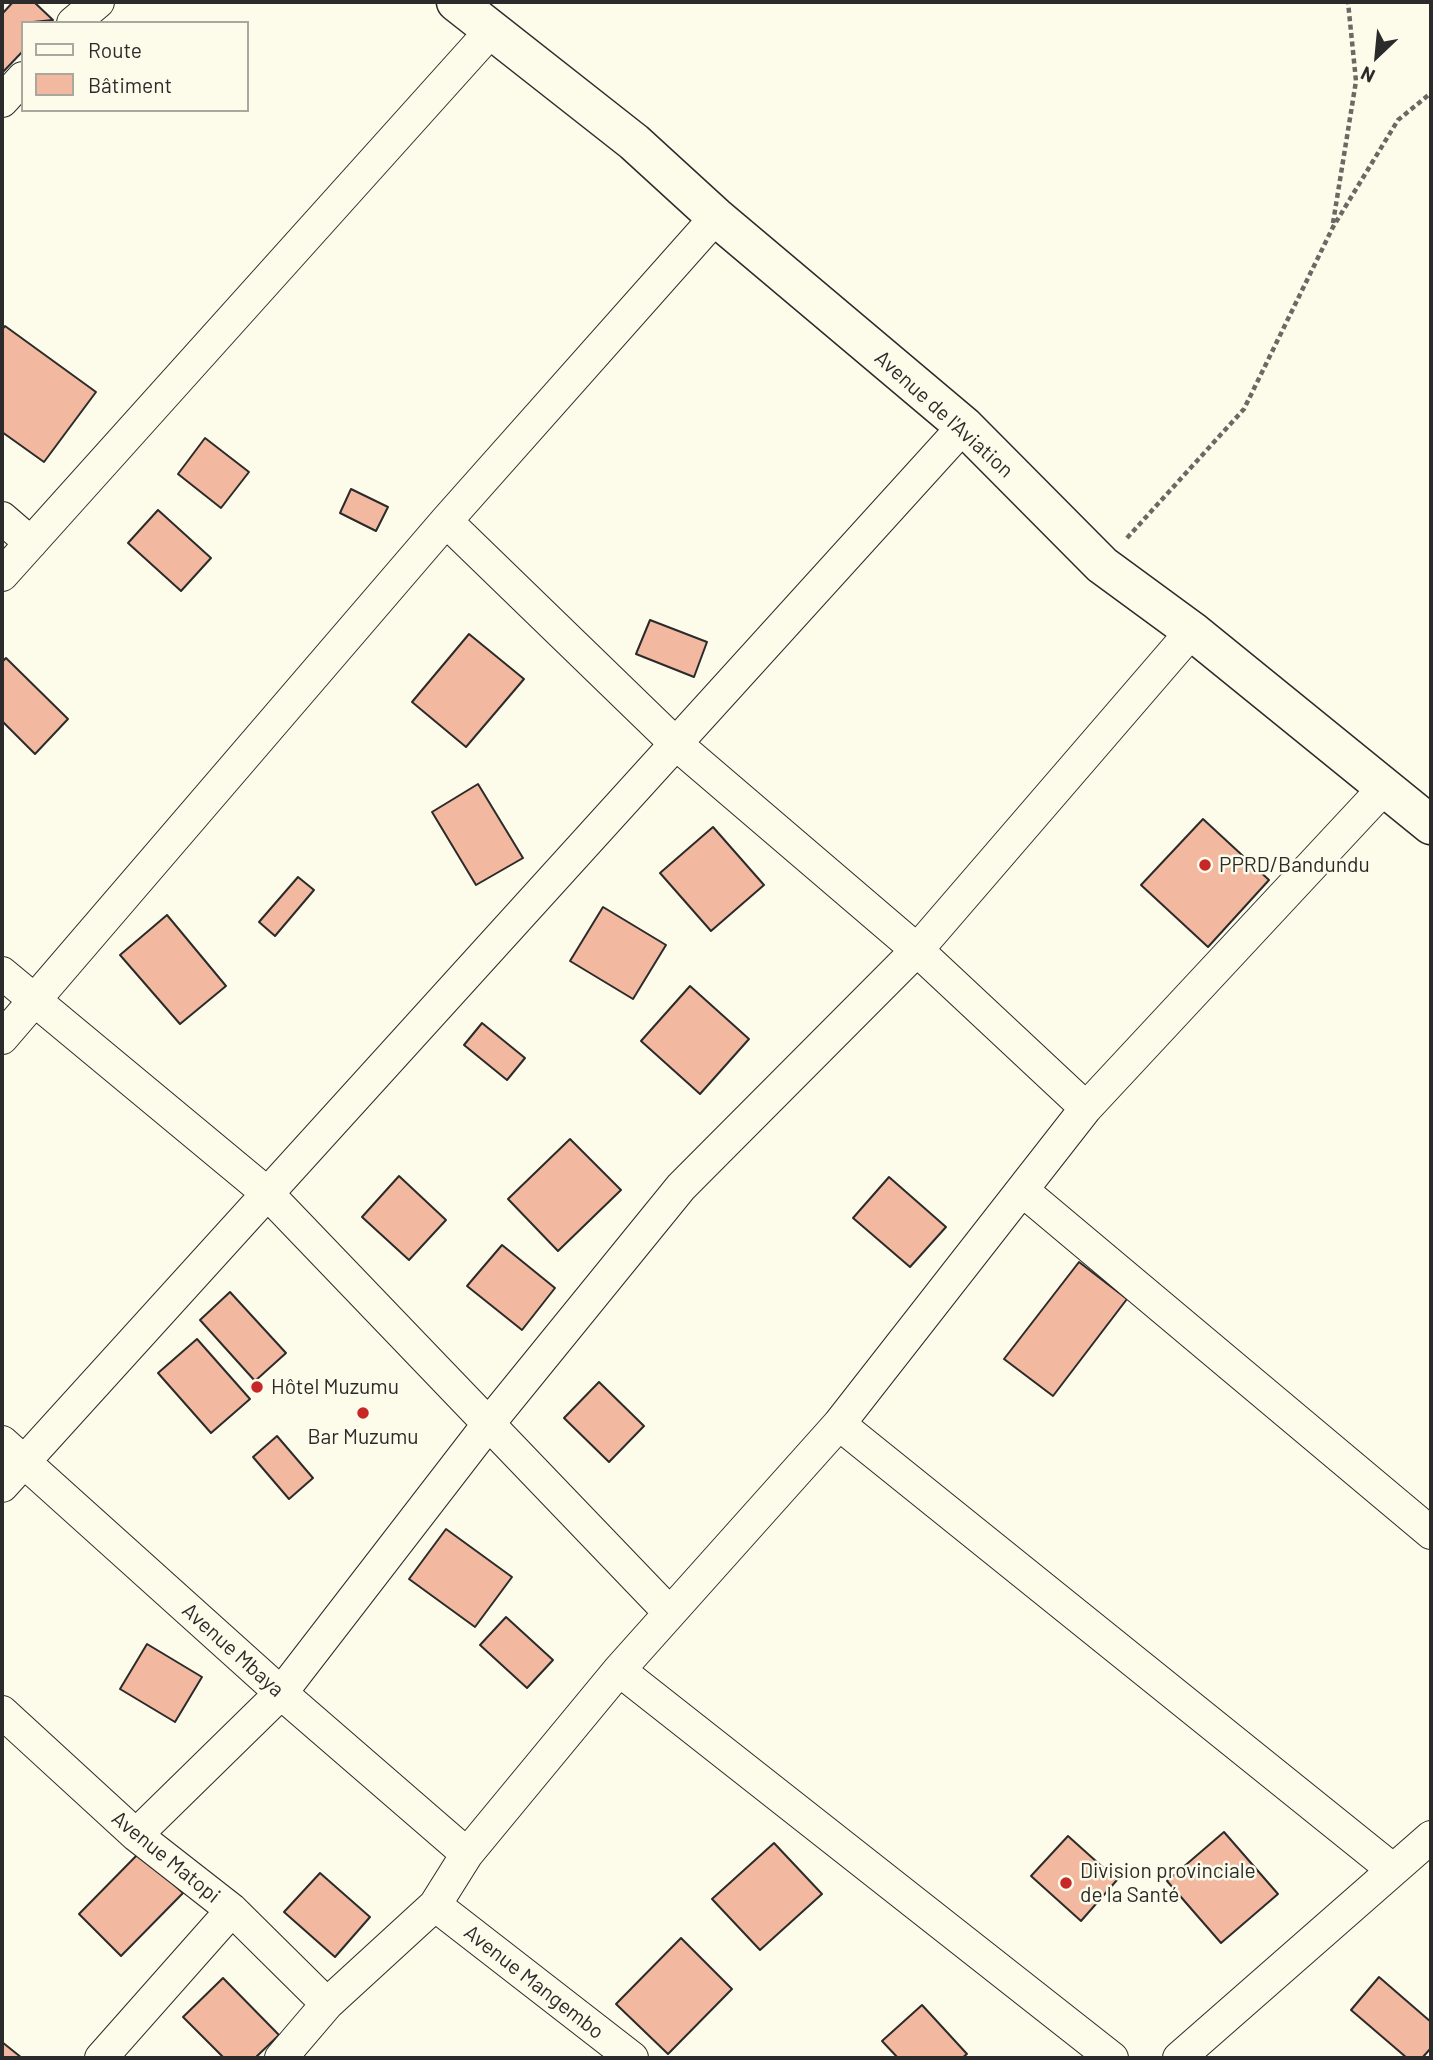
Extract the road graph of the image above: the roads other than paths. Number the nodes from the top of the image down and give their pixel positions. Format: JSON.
{"nodes":[{"id":1,"x":98,"y":2,"type":"edge"},
{"id":2,"x":456,"y":2,"type":"edge"},
{"id":3,"x":75,"y":21,"type":"edge"},
{"id":4,"x":490,"y":32,"type":"junction"},
{"id":5,"x":21,"y":80,"type":"edge"},
{"id":6,"x":2,"y":101,"type":"edge"},
{"id":7,"x":716,"y":217,"type":"junction"},
{"id":8,"x":964,"y":426,"type":"junction"},
{"id":9,"x":2,"y":518,"type":"edge"},
{"id":10,"x":446,"y":521,"type":"junction"},
{"id":11,"x":30,"y":543,"type":"junction"},
{"id":12,"x":2,"y":575,"type":"edge"},
{"id":13,"x":1192,"y":631,"type":"junction"},
{"id":14,"x":675,"y":743,"type":"junction"},
{"id":15,"x":1385,"y":787,"type":"junction"},
{"id":16,"x":1431,"y":825,"type":"edge"},
{"id":17,"x":917,"y":950,"type":"junction"},
{"id":18,"x":2,"y":973,"type":"edge"},
{"id":19,"x":33,"y":1002,"type":"junction"},
{"id":20,"x":2,"y":1038,"type":"edge"},
{"id":21,"x":1086,"y":1108,"type":"junction"},
{"id":22,"x":1022,"y":1190,"type":"junction"},
{"id":23,"x":267,"y":1193,"type":"junction"},
{"id":24,"x":490,"y":1422,"type":"junction"},
{"id":25,"x":839,"y":1424,"type":"junction"},
{"id":26,"x":13,"y":1452,"type":"edge"},
{"id":27,"x":2,"y":1486,"type":"edge"},
{"id":28,"x":1431,"y":1534,"type":"edge"},
{"id":29,"x":670,"y":1613,"type":"junction"},
{"id":30,"x":619,"y":1670,"type":"junction"},
{"id":31,"x":281,"y":1693,"type":"junction"},
{"id":32,"x":2,"y":1712,"type":"edge"},
{"id":33,"x":136,"y":1835,"type":"junction"},
{"id":34,"x":1431,"y":1837,"type":"edge"},
{"id":35,"x":467,"y":1854,"type":"junction"},
{"id":36,"x":1392,"y":1869,"type":"junction"},
{"id":37,"x":435,"y":1905,"type":"junction"},
{"id":38,"x":232,"y":1910,"type":"junction"},
{"id":39,"x":327,"y":2004,"type":"junction"},
{"id":40,"x":101,"y":2058,"type":"edge"},
{"id":41,"x":281,"y":2058,"type":"edge"},
{"id":42,"x":632,"y":2058,"type":"edge"},
{"id":43,"x":1112,"y":2058,"type":"edge"},
{"id":44,"x":1179,"y":2058,"type":"edge"}],
"edges":[{"from":1,"to":3,"type":"street"},
{"from":2,"to":4,"type":"street","name":"Avenue de l'Aviation"},
{"from":4,"to":7,"type":"street","name":"Avenue de l'Aviation"},
{"from":4,"to":11,"type":"street"},
{"from":5,"to":6,"type":"street"},
{"from":7,"to":8,"type":"street","name":"Avenue de l'Aviation"},
{"from":7,"to":10,"type":"street"},
{"from":8,"to":13,"type":"street","name":"Avenue de l'Aviation"},
{"from":8,"to":14,"type":"street"},
{"from":9,"to":11,"type":"street"},
{"from":10,"to":14,"type":"street"},
{"from":10,"to":19,"type":"street"},
{"from":11,"to":12,"type":"street"},
{"from":13,"to":15,"type":"street","name":"Avenue de l'Aviation"},
{"from":13,"to":17,"type":"street"},
{"from":14,"to":17,"type":"street"},
{"from":14,"to":23,"type":"street"},
{"from":15,"to":16,"type":"street","name":"Avenue de l'Aviation"},
{"from":15,"to":21,"type":"street"},
{"from":17,"to":21,"type":"street"},
{"from":17,"to":24,"type":"street"},
{"from":18,"to":19,"type":"street"},
{"from":19,"to":20,"type":"street"},
{"from":19,"to":23,"type":"street"},
{"from":21,"to":22,"type":"street"},
{"from":22,"to":25,"type":"street"},
{"from":22,"to":28,"type":"street"},
{"from":23,"to":24,"type":"street"},
{"from":23,"to":26,"type":"street"},
{"from":24,"to":29,"type":"street"},
{"from":24,"to":31,"type":"street"},
{"from":25,"to":29,"type":"street"},
{"from":25,"to":36,"type":"street"},
{"from":26,"to":27,"type":"street"},
{"from":26,"to":31,"type":"street","name":"Avenue Mbaya"},
{"from":29,"to":30,"type":"street"},
{"from":30,"to":35,"type":"street"},
{"from":30,"to":43,"type":"street"},
{"from":31,"to":33,"type":"street"},
{"from":31,"to":35,"type":"street","name":"Avenue Mbaya"},
{"from":32,"to":33,"type":"street","name":"Avenue Matopi"},
{"from":33,"to":38,"type":"street","name":"Avenue Matopi"},
{"from":34,"to":36,"type":"street"},
{"from":35,"to":37,"type":"street"},
{"from":36,"to":44,"type":"street"},
{"from":37,"to":39,"type":"street"},
{"from":37,"to":42,"type":"street","name":"Avenue Mangembo"},
{"from":38,"to":39,"type":"street","name":"Avenue Matopi"},
{"from":38,"to":40,"type":"street"},
{"from":39,"to":41,"type":"street"}]}
